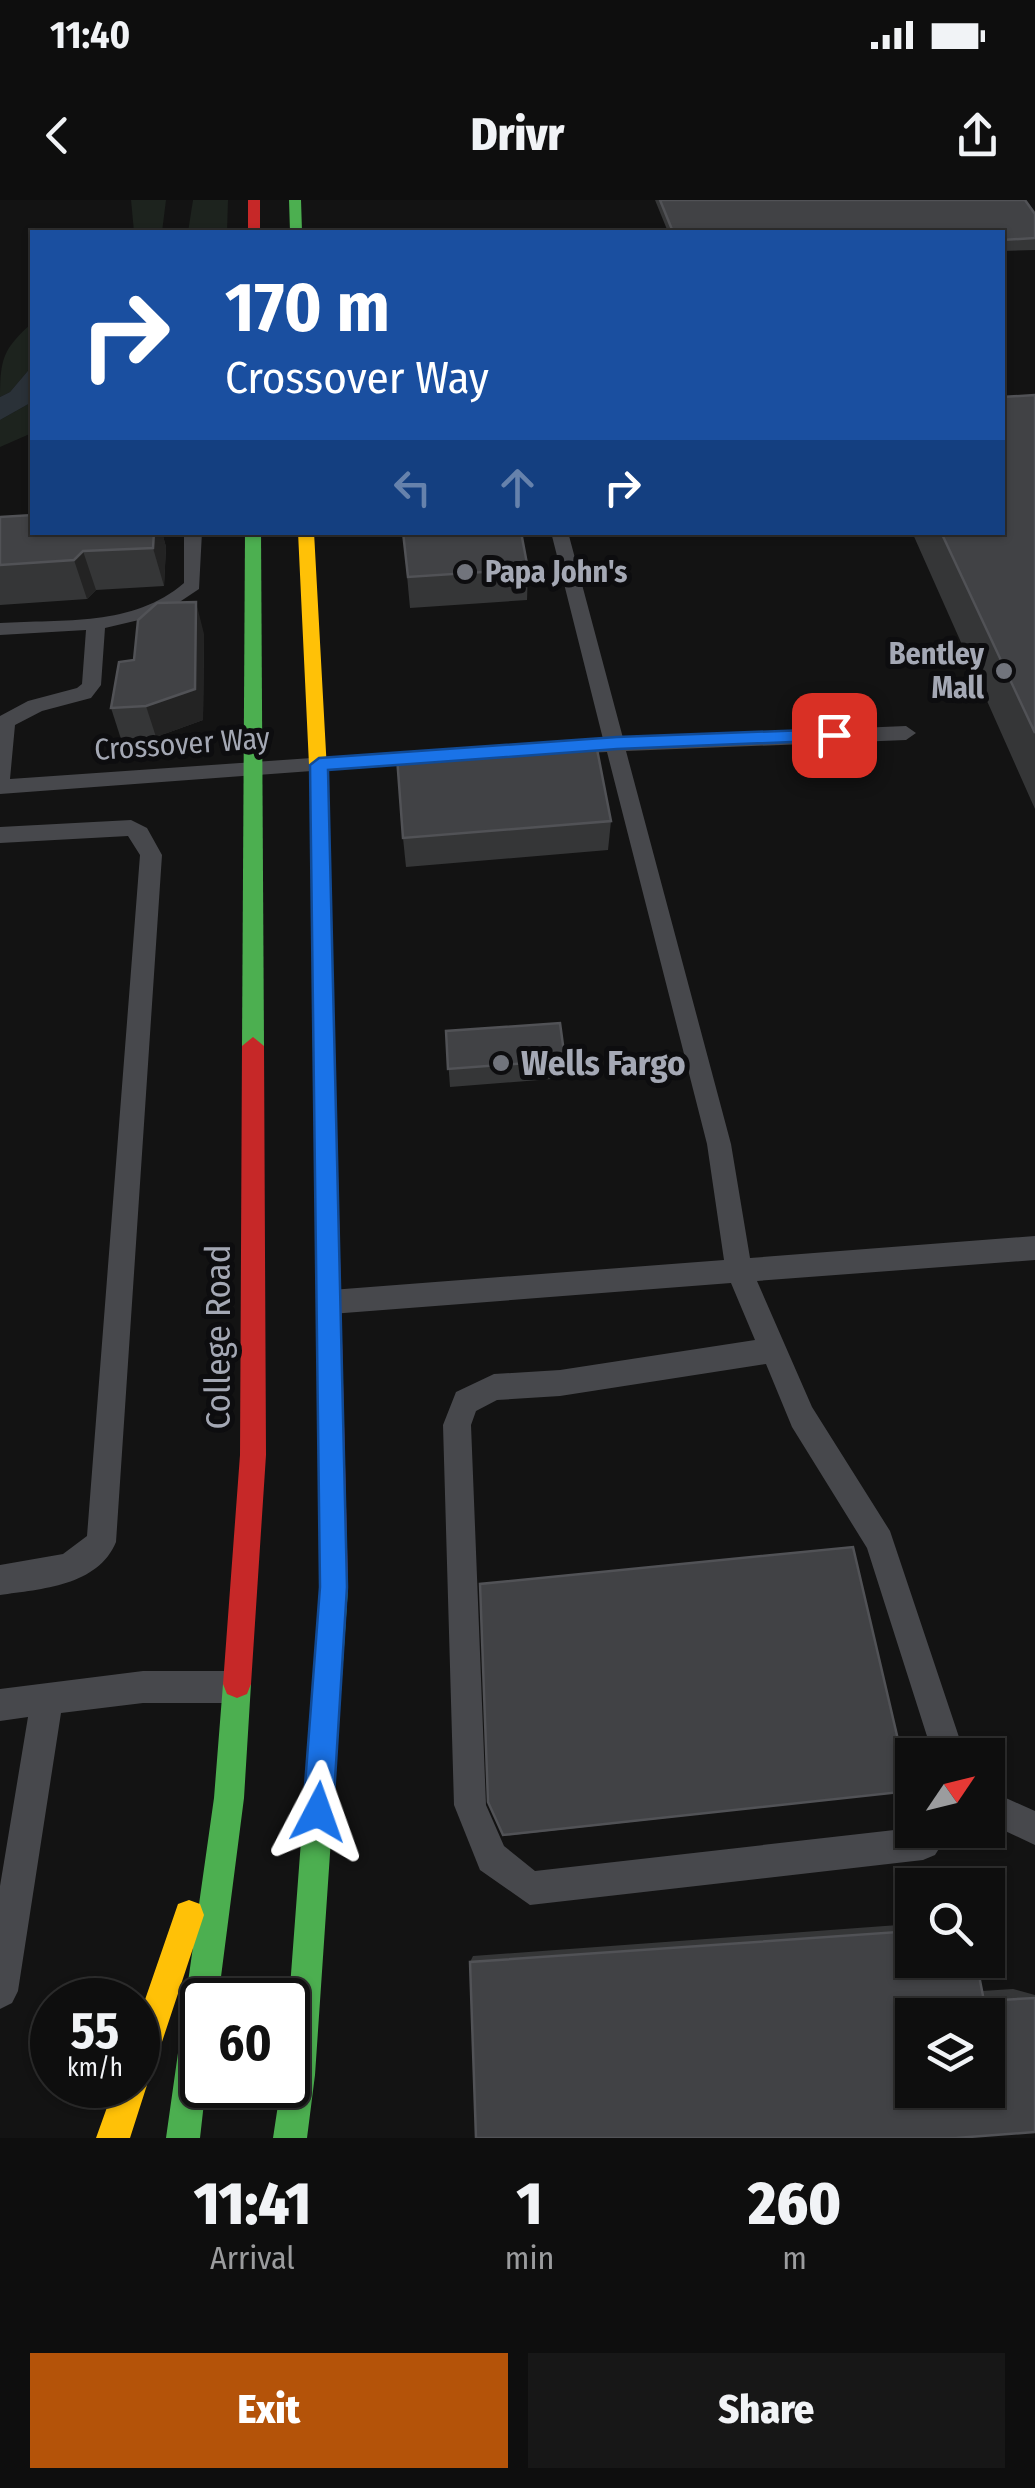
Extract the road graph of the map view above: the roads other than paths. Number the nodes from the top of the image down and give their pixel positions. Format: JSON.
{"nodes":[{"id":1,"x":254,"y":200,"type":"edge"},
{"id":2,"x":295,"y":200,"type":"edge"},
{"id":3,"x":254,"y":230,"type":"edge"},
{"id":4,"x":296,"y":230,"type":"edge"},
{"id":5,"x":193,"y":535,"type":"edge"},
{"id":6,"x":253,"y":535,"type":"edge"},
{"id":7,"x":306,"y":535,"type":"edge"},
{"id":8,"x":561,"y":535,"type":"edge"},
{"id":9,"x":96,"y":621,"type":"junction"},
{"id":10,"x":0,"y":629,"type":"edge"},
{"id":11,"x":2,"y":722,"type":"edge"},
{"id":12,"x":906,"y":732,"type":"dead end"},
{"id":13,"x":617,"y":743,"type":"junction"},
{"id":14,"x":541,"y":749,"type":"edge"},
{"id":15,"x":446,"y":756,"type":"edge"},
{"id":16,"x":319,"y":765,"type":"junction"},
{"id":17,"x":252,"y":769,"type":"junction"},
{"id":18,"x":0,"y":784,"type":"edge"},
{"id":19,"x":0,"y":835,"type":"edge"},
{"id":20,"x":1035,"y":1248,"type":"edge"},
{"id":21,"x":738,"y":1268,"type":"junction"},
{"id":22,"x":331,"y":1302,"type":"junction"},
{"id":23,"x":773,"y":1350,"type":"junction"},
{"id":24,"x":0,"y":1580,"type":"edge"},
{"id":25,"x":237,"y":1687,"type":"junction"},
{"id":26,"x":46,"y":1699,"type":"junction"},
{"id":27,"x":0,"y":1705,"type":"edge"},
{"id":28,"x":943,"y":1738,"type":"edge"},
{"id":29,"x":229,"y":1798,"type":"junction"},
{"id":30,"x":1005,"y":1814,"type":"edge"},
{"id":31,"x":1035,"y":1828,"type":"edge"},
{"id":32,"x":895,"y":1846,"type":"edge"},
{"id":33,"x":9,"y":1879,"type":"edge"},
{"id":34,"x":0,"y":1991,"type":"edge"},
{"id":35,"x":160,"y":2001,"type":"edge"},
{"id":36,"x":123,"y":2108,"type":"edge"},
{"id":37,"x":112,"y":2138,"type":"edge"},
{"id":38,"x":183,"y":2138,"type":"edge"},
{"id":39,"x":290,"y":2138,"type":"edge"}],
"edges":[{"from":1,"to":3,"type":"main road"},
{"from":2,"to":4,"type":"main road"},
{"from":5,"to":9,"type":"lane"},
{"from":6,"to":17,"type":"main road","name":"College Road"},
{"from":7,"to":16,"type":"main road"},
{"from":8,"to":13,"type":"lane"},
{"from":9,"to":10,"type":"lane"},
{"from":9,"to":11,"type":"lane"},
{"from":11,"to":18,"type":"lane"},
{"from":12,"to":13,"type":"lane"},
{"from":13,"to":14,"type":"lane"},
{"from":13,"to":21,"type":"lane"},
{"from":15,"to":16,"type":"lane","name":"Crossover Way"},
{"from":16,"to":17,"type":"lane","name":"Crossover Way"},
{"from":16,"to":22,"type":"main road"},
{"from":17,"to":18,"type":"lane","name":"Crossover Way"},
{"from":17,"to":25,"type":"main road","name":"College Road"},
{"from":19,"to":24,"type":"lane"},
{"from":20,"to":21,"type":"lane"},
{"from":21,"to":22,"type":"lane"},
{"from":21,"to":23,"type":"lane"},
{"from":22,"to":39,"type":"main road"},
{"from":23,"to":28,"type":"lane"},
{"from":23,"to":32,"type":"lane"},
{"from":25,"to":26,"type":"lane"},
{"from":25,"to":29,"type":"main road","name":"College Road"},
{"from":26,"to":27,"type":"lane"},
{"from":26,"to":33,"type":"lane"},
{"from":29,"to":35,"type":"main road"},
{"from":29,"to":38,"type":"main road","name":"College Road"},
{"from":30,"to":31,"type":"lane"},
{"from":33,"to":34,"type":"lane"},
{"from":36,"to":37,"type":"main road"}]}
